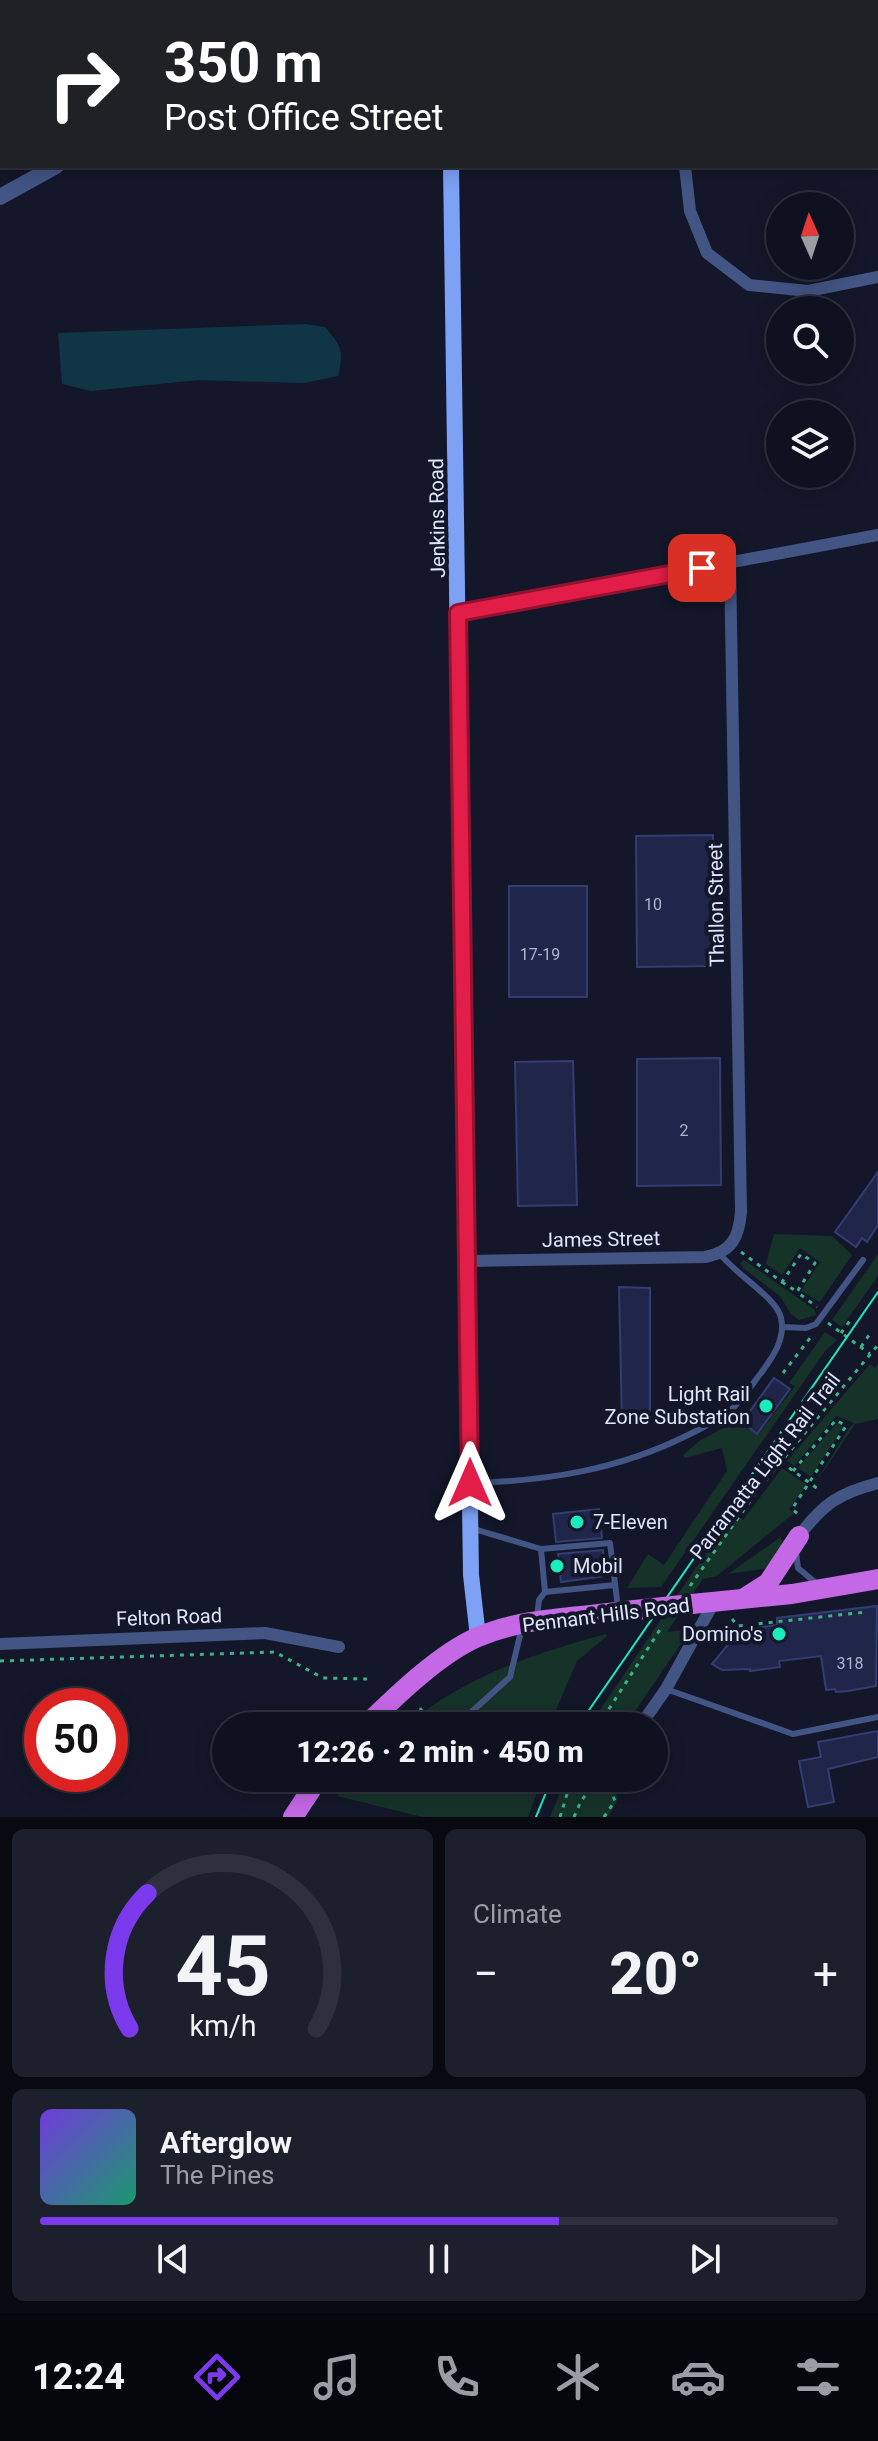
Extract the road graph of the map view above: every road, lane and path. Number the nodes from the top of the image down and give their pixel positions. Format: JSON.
{"nodes":[{"id":1,"x":52,"y":168,"type":"edge"},
{"id":2,"x":451,"y":168,"type":"edge"},
{"id":3,"x":685,"y":168,"type":"edge"},
{"id":4,"x":0,"y":197,"type":"edge"},
{"id":5,"x":878,"y":277,"type":"edge"},
{"id":6,"x":878,"y":535,"type":"edge"},
{"id":7,"x":730,"y":562,"type":"junction"},
{"id":8,"x":458,"y":613,"type":"junction"},
{"id":9,"x":732,"y":1245,"type":"junction"},
{"id":10,"x":719,"y":1253,"type":"junction"},
{"id":11,"x":863,"y":1260,"type":"dead end"},
{"id":12,"x":468,"y":1261,"type":"junction"},
{"id":13,"x":782,"y":1282,"type":"junction"},
{"id":14,"x":797,"y":1292,"type":"junction"},
{"id":15,"x":817,"y":1306,"type":"dead end"},
{"id":16,"x":852,"y":1318,"type":"dead end"},
{"id":17,"x":829,"y":1325,"type":"dead end"},
{"id":18,"x":782,"y":1327,"type":"junction"},
{"id":19,"x":871,"y":1332,"type":"dead end"},
{"id":20,"x":841,"y":1333,"type":"junction"},
{"id":21,"x":807,"y":1341,"type":"dead end"},
{"id":22,"x":878,"y":1345,"type":"edge"},
{"id":23,"x":861,"y":1347,"type":"junction"},
{"id":24,"x":872,"y":1354,"type":"junction"},
{"id":25,"x":783,"y":1373,"type":"dead end"},
{"id":26,"x":781,"y":1462,"type":"junction"},
{"id":27,"x":793,"y":1471,"type":"junction"},
{"id":28,"x":470,"y":1483,"type":"junction"},
{"id":29,"x":810,"y":1483,"type":"junction"},
{"id":30,"x":878,"y":1483,"type":"edge"},
{"id":31,"x":818,"y":1489,"type":"dead end"},
{"id":32,"x":798,"y":1514,"type":"dead end"},
{"id":33,"x":471,"y":1528,"type":"junction"},
{"id":34,"x":799,"y":1536,"type":"junction"},
{"id":35,"x":541,"y":1549,"type":"junction"},
{"id":36,"x":878,"y":1579,"type":"edge"},
{"id":37,"x":615,"y":1585,"type":"junction"},
{"id":38,"x":826,"y":1588,"type":"junction"},
{"id":39,"x":545,"y":1592,"type":"junction"},
{"id":40,"x":689,"y":1598,"type":"junction"},
{"id":41,"x":742,"y":1598,"type":"junction"},
{"id":42,"x":714,"y":1602,"type":"junction"},
{"id":43,"x":622,"y":1611,"type":"junction"},
{"id":44,"x":866,"y":1612,"type":"dead end"},
{"id":45,"x":669,"y":1617,"type":"dead end"},
{"id":46,"x":732,"y":1619,"type":"dead end"},
{"id":47,"x":530,"y":1622,"type":"junction"},
{"id":48,"x":478,"y":1637,"type":"junction"},
{"id":49,"x":0,"y":1644,"type":"edge"},
{"id":50,"x":339,"y":1647,"type":"dead end"},
{"id":51,"x":0,"y":1661,"type":"edge"},
{"id":52,"x":367,"y":1679,"type":"dead end"},
{"id":53,"x":666,"y":1689,"type":"junction"},
{"id":54,"x":420,"y":1708,"type":"dead end"},
{"id":55,"x":380,"y":1712,"type":"edge"},
{"id":56,"x":423,"y":1712,"type":"edge"},
{"id":57,"x":471,"y":1712,"type":"edge"},
{"id":58,"x":607,"y":1712,"type":"edge"},
{"id":59,"x":650,"y":1712,"type":"edge"},
{"id":60,"x":878,"y":1717,"type":"edge"},
{"id":61,"x":310,"y":1792,"type":"edge"},
{"id":62,"x":568,"y":1792,"type":"edge"},
{"id":63,"x":588,"y":1792,"type":"edge"},
{"id":64,"x":611,"y":1792,"type":"edge"},
{"id":65,"x":293,"y":1817,"type":"edge"},
{"id":66,"x":560,"y":1817,"type":"edge"},
{"id":67,"x":574,"y":1817,"type":"edge"},
{"id":68,"x":604,"y":1817,"type":"edge"}],
"edges":[{"from":1,"to":4,"type":"street"},
{"from":2,"to":8,"type":"main road","name":"Jenkins Road"},
{"from":3,"to":5,"type":"street"},
{"from":6,"to":7,"type":"street"},
{"from":7,"to":8,"type":"street"},
{"from":7,"to":9,"type":"street","name":"Thallon Street"},
{"from":8,"to":12,"type":"main road","name":"Jenkins Road"},
{"from":9,"to":10,"type":"street","name":"James Street"},
{"from":9,"to":13,"type":"path"},
{"from":10,"to":12,"type":"street","name":"James Street"},
{"from":10,"to":18,"type":"lane"},
{"from":11,"to":18,"type":"lane"},
{"from":12,"to":28,"type":"main road","name":"Jenkins Road"},
{"from":13,"to":14,"type":"path"},
{"from":13,"to":14,"type":"path"},
{"from":14,"to":15,"type":"path"},
{"from":16,"to":20,"type":"path"},
{"from":17,"to":20,"type":"path"},
{"from":18,"to":28,"type":"lane"},
{"from":19,"to":23,"type":"path"},
{"from":20,"to":23,"type":"path"},
{"from":21,"to":25,"type":"path"},
{"from":22,"to":24,"type":"path","name":"Parramatta Light Rail Trail"},
{"from":23,"to":24,"type":"path"},
{"from":24,"to":26,"type":"path","name":"Parramatta Light Rail Trail"},
{"from":26,"to":27,"type":"path"},
{"from":26,"to":40,"type":"path","name":"Parramatta Light Rail Trail"},
{"from":27,"to":29,"type":"path"},
{"from":27,"to":29,"type":"path"},
{"from":28,"to":33,"type":"main road","name":"Jenkins Road"},
{"from":29,"to":31,"type":"path"},
{"from":29,"to":32,"type":"path"},
{"from":30,"to":34,"type":"street"},
{"from":33,"to":35,"type":"lane"},
{"from":33,"to":48,"type":"main road","name":"Jenkins Road"},
{"from":34,"to":38,"type":"lane"},
{"from":34,"to":41,"type":"highway"},
{"from":35,"to":37,"type":"lane"},
{"from":35,"to":39,"type":"lane"},
{"from":36,"to":38,"type":"highway","name":"Pennant Hills Road"},
{"from":37,"to":39,"type":"lane"},
{"from":37,"to":43,"type":"lane"},
{"from":38,"to":41,"type":"highway","name":"Pennant Hills Road"},
{"from":39,"to":47,"type":"lane"},
{"from":40,"to":42,"type":"highway","name":"Pennant Hills Road"},
{"from":40,"to":43,"type":"highway","name":"Pennant Hills Road","bridge":true},
{"from":41,"to":42,"type":"highway","name":"Pennant Hills Road"},
{"from":42,"to":53,"type":"street"},
{"from":43,"to":47,"type":"highway","name":"Pennant Hills Road"},
{"from":44,"to":46,"type":"path"},
{"from":45,"to":58,"type":"path"},
{"from":47,"to":48,"type":"highway","name":"Pennant Hills Road"},
{"from":47,"to":57,"type":"lane"},
{"from":48,"to":55,"type":"highway","name":"Pennant Hills Road"},
{"from":49,"to":50,"type":"street","name":"Felton Road"},
{"from":51,"to":52,"type":"path"},
{"from":53,"to":59,"type":"street"},
{"from":53,"to":60,"type":"lane"},
{"from":54,"to":56,"type":"path"},
{"from":61,"to":65,"type":"highway"},
{"from":62,"to":66,"type":"path"},
{"from":63,"to":67,"type":"path"},
{"from":64,"to":68,"type":"path"}]}
